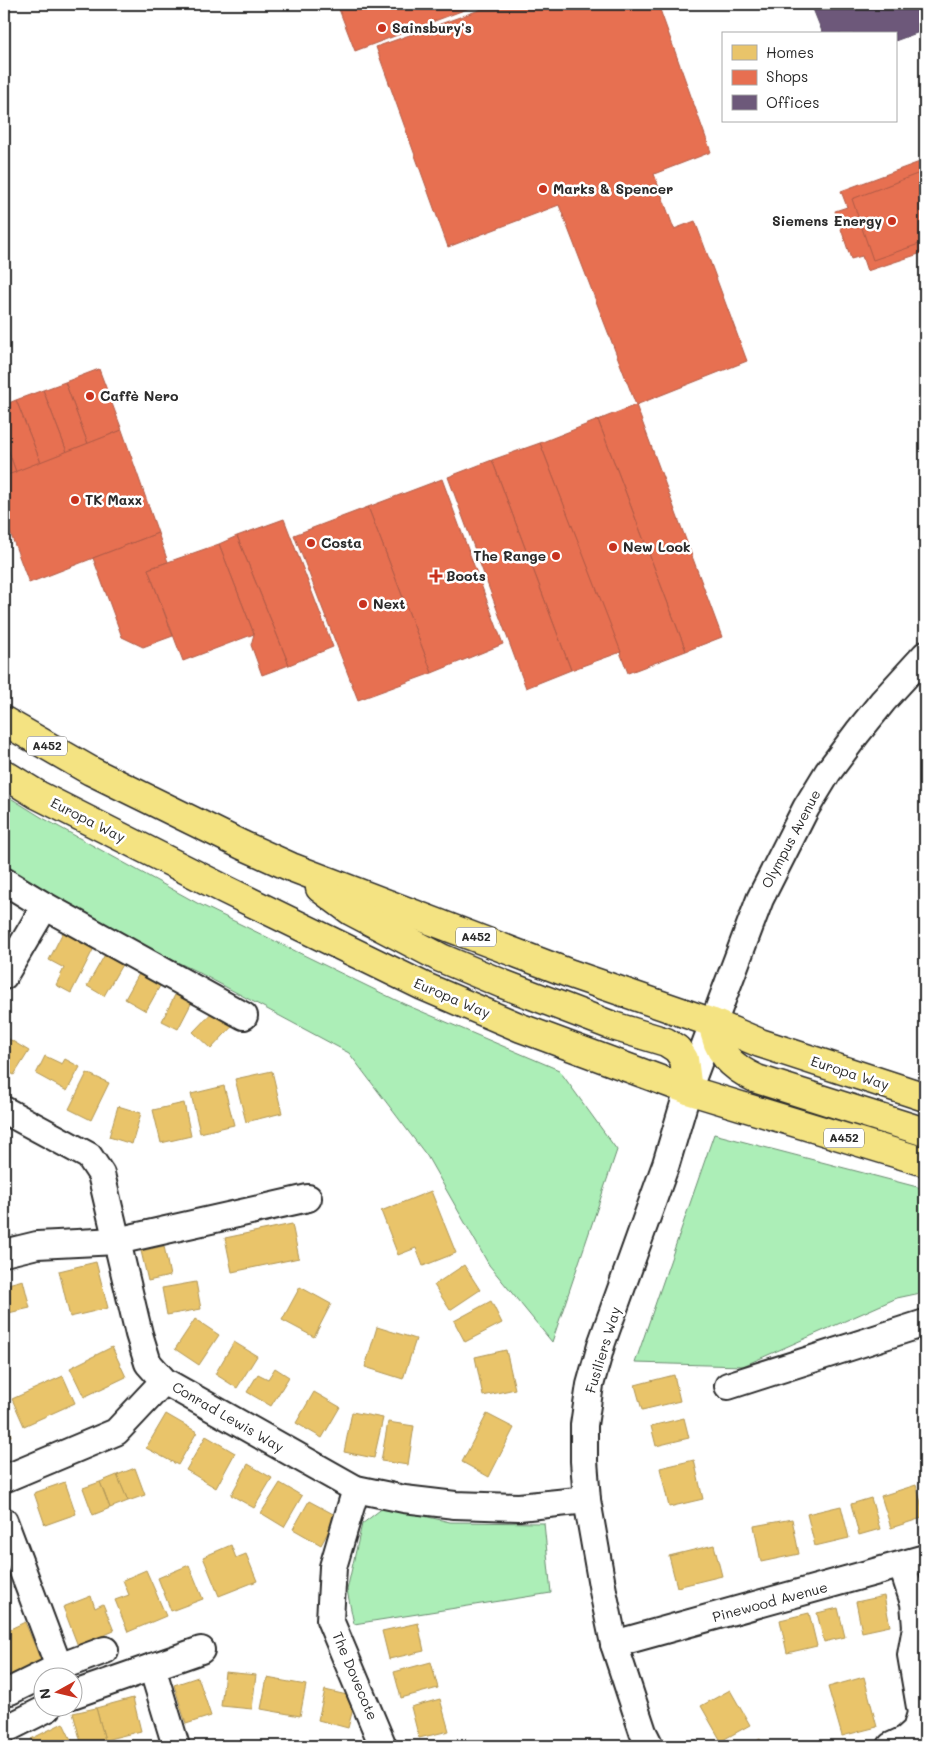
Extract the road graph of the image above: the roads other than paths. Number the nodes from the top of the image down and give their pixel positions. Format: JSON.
{"nodes":[{"id":1,"x":925,"y":656,"type":"edge"},
{"id":2,"x":4,"y":721,"type":"edge"},
{"id":3,"x":4,"y":774,"type":"edge"},
{"id":4,"x":291,"y":867,"type":"junction"},
{"id":5,"x":4,"y":881,"type":"edge"},
{"id":6,"x":45,"y":906,"type":"junction"},
{"id":7,"x":4,"y":976,"type":"edge"},
{"id":8,"x":244,"y":1016,"type":"dead end"},
{"id":9,"x":713,"y":1023,"type":"junction"},
{"id":10,"x":702,"y":1048,"type":"joint"},
{"id":11,"x":688,"y":1090,"type":"junction"},
{"id":12,"x":925,"y":1097,"type":"edge"},
{"id":13,"x":4,"y":1110,"type":"edge"},
{"id":14,"x":925,"y":1132,"type":"edge"},
{"id":15,"x":925,"y":1162,"type":"edge"},
{"id":16,"x":308,"y":1198,"type":"dead end"},
{"id":17,"x":117,"y":1241,"type":"junction"},
{"id":18,"x":4,"y":1253,"type":"edge"},
{"id":19,"x":925,"y":1323,"type":"edge"},
{"id":20,"x":164,"y":1381,"type":"junction"},
{"id":21,"x":728,"y":1386,"type":"dead end"},
{"id":22,"x":4,"y":1479,"type":"edge"},
{"id":23,"x":356,"y":1489,"type":"junction"},
{"id":24,"x":587,"y":1500,"type":"junction"},
{"id":25,"x":4,"y":1521,"type":"edge"},
{"id":26,"x":914,"y":1562,"type":"edge"},
{"id":27,"x":614,"y":1644,"type":"junction"},
{"id":28,"x":105,"y":1650,"type":"dead end"},
{"id":29,"x":201,"y":1650,"type":"dead end"},
{"id":30,"x":59,"y":1667,"type":"junction"},
{"id":31,"x":152,"y":1667,"type":"junction"},
{"id":32,"x":10,"y":1691,"type":"dead end"},
{"id":33,"x":82,"y":1692,"type":"edge"},
{"id":34,"x":32,"y":1716,"type":"edge"},
{"id":35,"x":4,"y":1730,"type":"edge"},
{"id":36,"x":176,"y":1746,"type":"edge"},
{"id":37,"x":384,"y":1746,"type":"edge"},
{"id":38,"x":650,"y":1746,"type":"edge"},
{"id":39,"x":891,"y":1746,"type":"edge"}],
"edges":[{"from":1,"to":9,"type":"street","name":"Olympus Avenue"},
{"from":2,"to":4,"type":"highway","name":"Europa Way","number":"A452"},
{"from":3,"to":11,"type":"highway","name":"Europa Way","number":"A452"},
{"from":4,"to":9,"type":"highway","name":"Europa Way","number":"A452"},
{"from":4,"to":11,"type":"highway"},
{"from":5,"to":6,"type":"street"},
{"from":6,"to":7,"type":"street"},
{"from":6,"to":8,"type":"street"},
{"from":9,"to":10,"type":"street","name":"Olympus Avenue"},
{"from":9,"to":12,"type":"highway","name":"Europa Way","number":"A452"},
{"from":9,"to":14,"type":"highway"},
{"from":10,"to":11,"type":"street","name":"Fusiliers Way"},
{"from":11,"to":15,"type":"highway","name":"Europa Way","number":"A452"},
{"from":11,"to":24,"type":"street","name":"Fusiliers Way"},
{"from":13,"to":17,"type":"street","name":"Conrad Lewis Way"},
{"from":16,"to":17,"type":"street"},
{"from":17,"to":18,"type":"street"},
{"from":17,"to":20,"type":"street","name":"Conrad Lewis Way"},
{"from":19,"to":21,"type":"street"},
{"from":20,"to":22,"type":"street"},
{"from":20,"to":23,"type":"street","name":"Conrad Lewis Way"},
{"from":23,"to":24,"type":"street","name":"Conrad Lewis Way"},
{"from":23,"to":37,"type":"street","name":"The Dovecote"},
{"from":24,"to":27,"type":"street","name":"Fusiliers Way"},
{"from":25,"to":30,"type":"street"},
{"from":26,"to":27,"type":"street","name":"Pinewood Avenue"},
{"from":26,"to":39,"type":"street"},
{"from":27,"to":38,"type":"street","name":"Fusiliers Way"},
{"from":28,"to":30,"type":"street"},
{"from":29,"to":31,"type":"street"},
{"from":30,"to":32,"type":"street"},
{"from":31,"to":33,"type":"street"},
{"from":31,"to":36,"type":"street"},
{"from":34,"to":35,"type":"street"}]}
